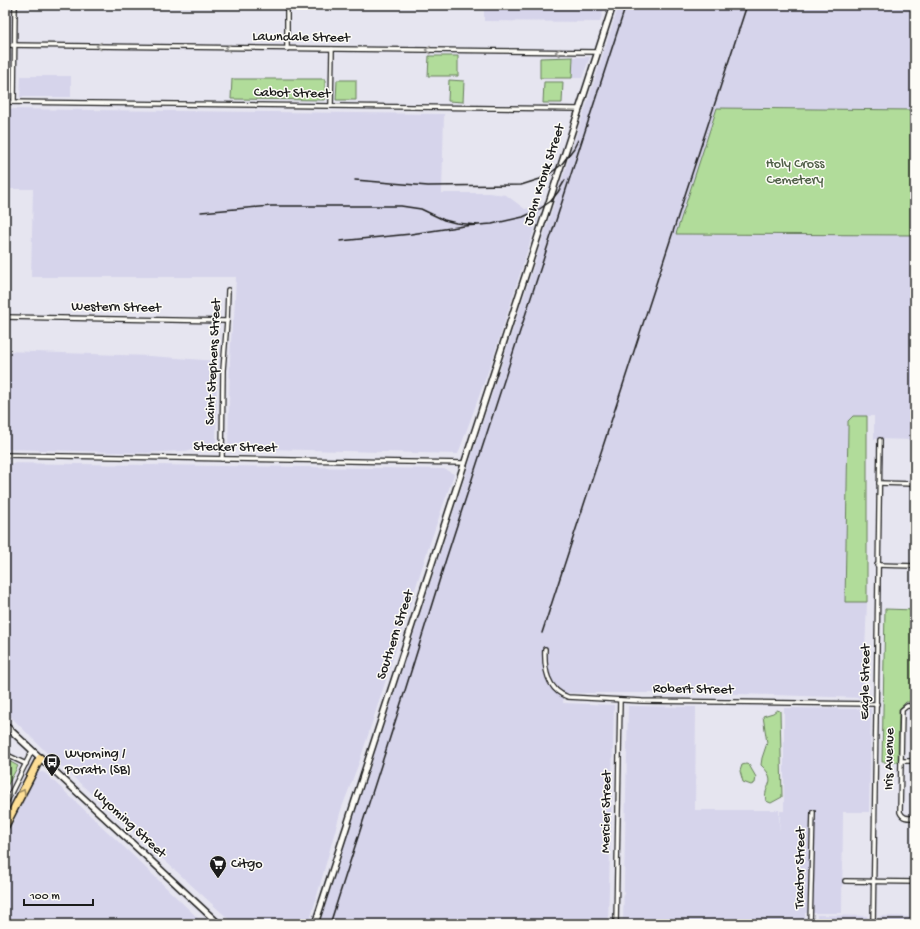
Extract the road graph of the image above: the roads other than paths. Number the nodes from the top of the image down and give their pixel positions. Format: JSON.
{"nodes":[{"id":1,"x":15,"y":5,"type":"edge"},
{"id":2,"x":287,"y":5,"type":"edge"},
{"id":3,"x":613,"y":5,"type":"edge"},
{"id":4,"x":5,"y":45,"type":"edge"},
{"id":5,"x":14,"y":45,"type":"junction"},
{"id":6,"x":287,"y":48,"type":"junction"},
{"id":7,"x":332,"y":49,"type":"junction"},
{"id":8,"x":598,"y":52,"type":"junction"},
{"id":9,"x":5,"y":102,"type":"edge"},
{"id":10,"x":14,"y":102,"type":"junction"},
{"id":11,"x":330,"y":106,"type":"junction"},
{"id":12,"x":579,"y":109,"type":"junction"},
{"id":13,"x":228,"y":290,"type":"dead end"},
{"id":14,"x":5,"y":317,"type":"edge"},
{"id":15,"x":227,"y":321,"type":"junction"},
{"id":16,"x":500,"y":352,"type":"joint"},
{"id":17,"x":880,"y":440,"type":"dead end"},
{"id":18,"x":5,"y":455,"type":"edge"},
{"id":19,"x":222,"y":459,"type":"junction"},
{"id":20,"x":465,"y":462,"type":"junction"},
{"id":21,"x":879,"y":483,"type":"junction"},
{"id":22,"x":915,"y":484,"type":"edge"},
{"id":23,"x":877,"y":566,"type":"junction"},
{"id":24,"x":915,"y":566,"type":"edge"},
{"id":25,"x":545,"y":649,"type":"dead end"},
{"id":26,"x":620,"y":700,"type":"junction"},
{"id":27,"x":877,"y":704,"type":"junction"},
{"id":28,"x":915,"y":706,"type":"edge"},
{"id":29,"x":5,"y":725,"type":"edge"},
{"id":30,"x":32,"y":751,"type":"junction"},
{"id":31,"x":5,"y":754,"type":"edge"},
{"id":32,"x":40,"y":758,"type":"junction"},
{"id":33,"x":901,"y":761,"type":"junction"},
{"id":34,"x":915,"y":761,"type":"edge"},
{"id":35,"x":26,"y":764,"type":"junction"},
{"id":36,"x":5,"y":805,"type":"edge"},
{"id":37,"x":813,"y":812,"type":"dead end"},
{"id":38,"x":915,"y":818,"type":"edge"},
{"id":39,"x":5,"y":826,"type":"edge"},
{"id":40,"x":845,"y":881,"type":"dead end"},
{"id":41,"x":874,"y":881,"type":"junction"},
{"id":42,"x":915,"y":882,"type":"edge"},
{"id":43,"x":219,"y":924,"type":"edge"},
{"id":44,"x":315,"y":924,"type":"edge"},
{"id":45,"x":616,"y":924,"type":"edge"},
{"id":46,"x":810,"y":924,"type":"edge"},
{"id":47,"x":873,"y":924,"type":"edge"}],
"edges":[{"from":1,"to":5,"type":"street"},
{"from":2,"to":6,"type":"street"},
{"from":3,"to":8,"type":"street","name":"John Kronk Street"},
{"from":4,"to":5,"type":"street","name":"Lawndale Street"},
{"from":6,"to":5,"type":"street","name":"Lawndale Street","one_way":true},
{"from":5,"to":10,"type":"street"},
{"from":6,"to":7,"type":"street","name":"Lawndale Street"},
{"from":8,"to":7,"type":"street","name":"Lawndale Street","one_way":true},
{"from":7,"to":11,"type":"street"},
{"from":8,"to":12,"type":"street","name":"John Kronk Street"},
{"from":9,"to":10,"type":"street","name":"Cabot Street"},
{"from":10,"to":11,"type":"street","name":"Cabot Street"},
{"from":11,"to":12,"type":"street","name":"Cabot Street"},
{"from":12,"to":16,"type":"street","name":"John Kronk Street"},
{"from":13,"to":15,"type":"street","name":"Saint Stephens Street"},
{"from":14,"to":15,"type":"street","name":"Western Street"},
{"from":15,"to":19,"type":"street","name":"Saint Stephens Street"},
{"from":16,"to":20,"type":"street","name":"Southern Street"},
{"from":17,"to":21,"type":"street","name":"Eagle Street"},
{"from":18,"to":19,"type":"street","name":"Stecker Street"},
{"from":19,"to":20,"type":"street","name":"Stecker Street"},
{"from":20,"to":44,"type":"street","name":"Southern Street"},
{"from":21,"to":22,"type":"street"},
{"from":21,"to":23,"type":"street","name":"Eagle Street"},
{"from":23,"to":24,"type":"street"},
{"from":23,"to":27,"type":"street","name":"Eagle Street"},
{"from":25,"to":26,"type":"street","name":"Robert Street"},
{"from":26,"to":27,"type":"street","name":"Robert Street"},
{"from":26,"to":45,"type":"street","name":"Mercier Street"},
{"from":27,"to":41,"type":"street","name":"Eagle Street"},
{"from":28,"to":33,"type":"street","name":"Iris Avenue"},
{"from":29,"to":30,"type":"street","name":"Wyoming Street"},
{"from":30,"to":32,"type":"street","name":"Wyoming Street"},
{"from":30,"to":35,"type":"street"},
{"from":31,"to":35,"type":"street"},
{"from":39,"to":32,"type":"highway","one_way":true},
{"from":32,"to":43,"type":"street","name":"Wyoming Street"},
{"from":33,"to":34,"type":"street"},
{"from":33,"to":38,"type":"street","name":"Iris Avenue"},
{"from":35,"to":36,"type":"street"},
{"from":37,"to":46,"type":"street","name":"Tractor Street"},
{"from":40,"to":41,"type":"street"},
{"from":41,"to":42,"type":"street"},
{"from":41,"to":47,"type":"street","name":"Eagle Street"}]}
